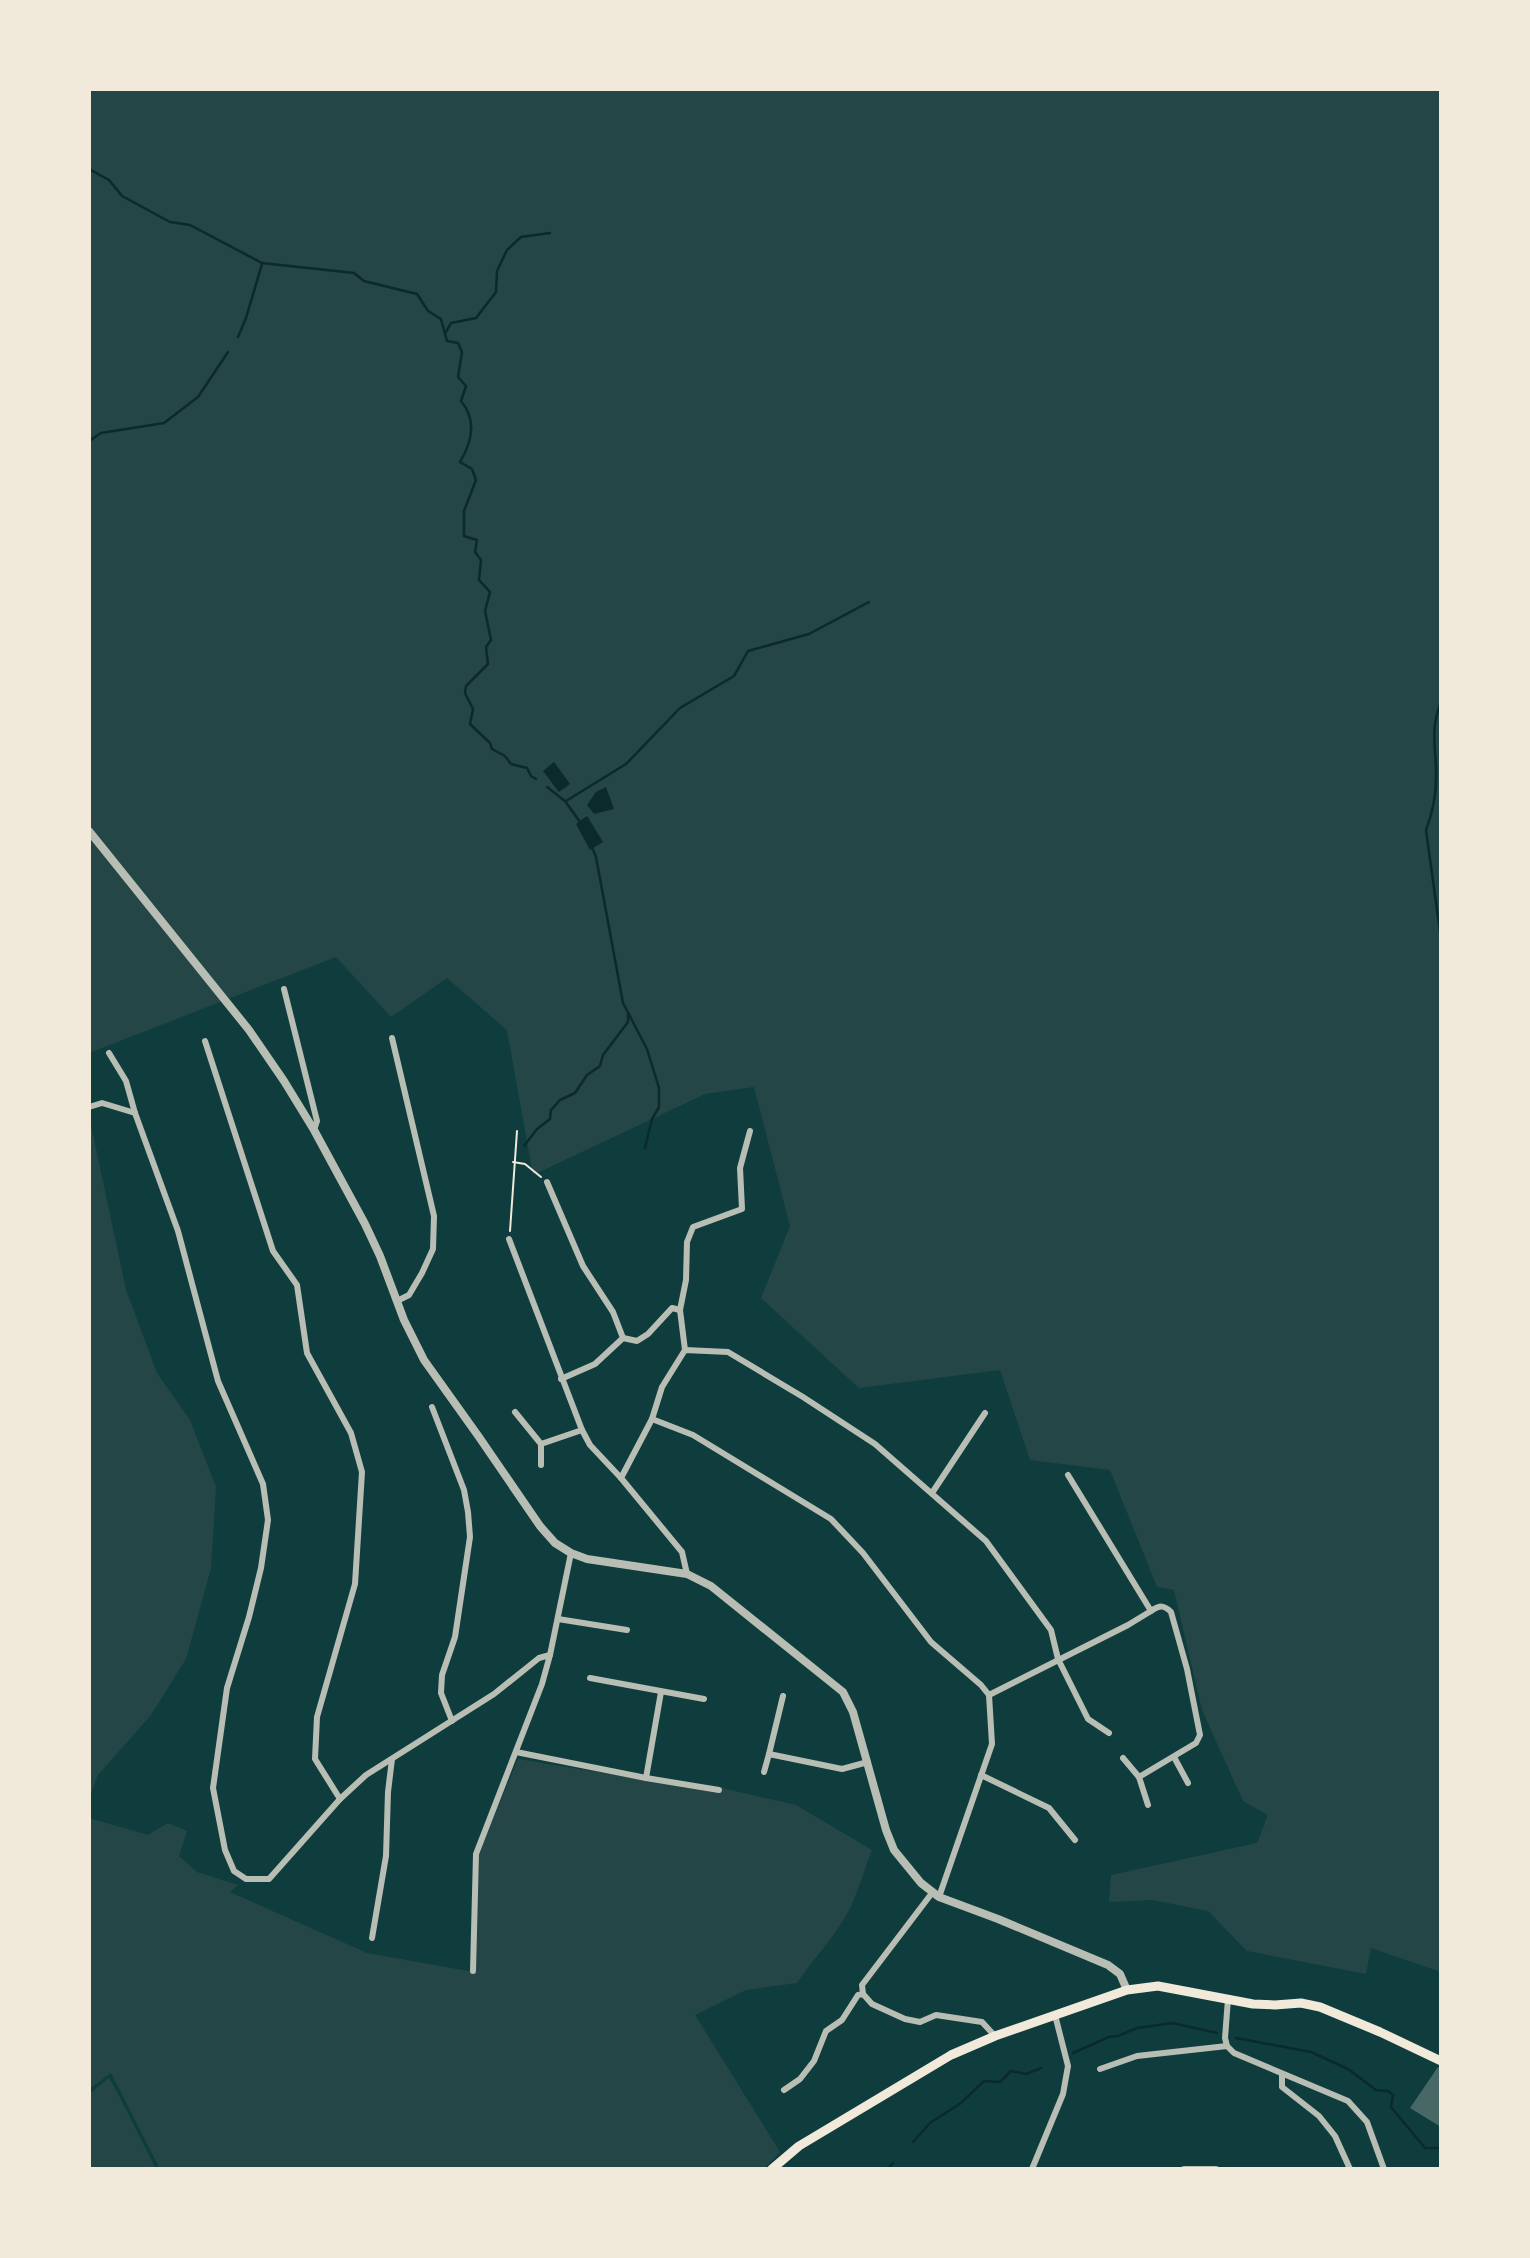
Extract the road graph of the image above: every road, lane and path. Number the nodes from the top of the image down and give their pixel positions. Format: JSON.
{"nodes":[{"id":1,"x":89,"y":831,"type":"edge"},
{"id":2,"x":284,"y":989,"type":"dead end"},
{"id":3,"x":392,"y":1038,"type":"dead end"},
{"id":4,"x":205,"y":1041,"type":"dead end"},
{"id":5,"x":109,"y":1053,"type":"dead end"},
{"id":6,"x":89,"y":1107,"type":"edge"},
{"id":7,"x":135,"y":1113,"type":"junction"},
{"id":8,"x":314,"y":1130,"type":"junction"},
{"id":9,"x":517,"y":1130,"type":"dead end"},
{"id":10,"x":750,"y":1131,"type":"dead end"},
{"id":11,"x":513,"y":1162,"type":"junction"},
{"id":12,"x":547,"y":1182,"type":"joint"},
{"id":13,"x":509,"y":1240,"type":"joint"},
{"id":14,"x":397,"y":1301,"type":"junction"},
{"id":15,"x":680,"y":1310,"type":"junction"},
{"id":16,"x":623,"y":1338,"type":"junction"},
{"id":17,"x":685,"y":1350,"type":"junction"},
{"id":18,"x":561,"y":1379,"type":"junction"},
{"id":19,"x":432,"y":1406,"type":"dead end"},
{"id":20,"x":515,"y":1412,"type":"dead end"},
{"id":21,"x":985,"y":1413,"type":"dead end"},
{"id":22,"x":652,"y":1419,"type":"junction"},
{"id":23,"x":582,"y":1430,"type":"junction"},
{"id":24,"x":541,"y":1444,"type":"junction"},
{"id":25,"x":541,"y":1465,"type":"dead end"},
{"id":26,"x":1068,"y":1475,"type":"dead end"},
{"id":27,"x":621,"y":1478,"type":"junction"},
{"id":28,"x":932,"y":1493,"type":"junction"},
{"id":29,"x":570,"y":1553,"type":"junction"},
{"id":30,"x":687,"y":1574,"type":"junction"},
{"id":31,"x":1151,"y":1611,"type":"junction"},
{"id":32,"x":558,"y":1619,"type":"junction"},
{"id":33,"x":627,"y":1630,"type":"dead end"},
{"id":34,"x":550,"y":1655,"type":"junction"},
{"id":35,"x":1058,"y":1659,"type":"junction"},
{"id":36,"x":590,"y":1678,"type":"dead end"},
{"id":37,"x":662,"y":1692,"type":"junction"},
{"id":38,"x":989,"y":1695,"type":"junction"},
{"id":39,"x":783,"y":1696,"type":"dead end"},
{"id":40,"x":704,"y":1699,"type":"dead end"},
{"id":41,"x":452,"y":1721,"type":"junction"},
{"id":42,"x":1109,"y":1733,"type":"dead end"},
{"id":43,"x":516,"y":1752,"type":"junction"},
{"id":44,"x":768,"y":1754,"type":"junction"},
{"id":45,"x":1174,"y":1757,"type":"junction"},
{"id":46,"x":1123,"y":1758,"type":"dead end"},
{"id":47,"x":392,"y":1759,"type":"junction"},
{"id":48,"x":868,"y":1762,"type":"junction"},
{"id":49,"x":764,"y":1772,"type":"dead end"},
{"id":50,"x":981,"y":1775,"type":"junction"},
{"id":51,"x":1139,"y":1777,"type":"junction"},
{"id":52,"x":646,"y":1778,"type":"junction"},
{"id":53,"x":1188,"y":1783,"type":"dead end"},
{"id":54,"x":719,"y":1790,"type":"dead end"},
{"id":55,"x":340,"y":1799,"type":"junction"},
{"id":56,"x":1148,"y":1805,"type":"dead end"},
{"id":57,"x":1075,"y":1840,"type":"dead end"},
{"id":58,"x":935,"y":1895,"type":"junction"},
{"id":59,"x":372,"y":1938,"type":"dead end"},
{"id":60,"x":473,"y":1971,"type":"dead end"},
{"id":61,"x":1127,"y":1990,"type":"junction"},
{"id":62,"x":863,"y":1994,"type":"junction"},
{"id":63,"x":1228,"y":2000,"type":"junction"},
{"id":64,"x":1055,"y":2015,"type":"junction"},
{"id":65,"x":995,"y":2036,"type":"junction"},
{"id":66,"x":1227,"y":2046,"type":"junction"},
{"id":67,"x":1441,"y":2061,"type":"edge"},
{"id":68,"x":1100,"y":2069,"type":"dead end"},
{"id":69,"x":1282,"y":2074,"type":"junction"},
{"id":70,"x":784,"y":2090,"type":"dead end"},
{"id":71,"x":772,"y":2169,"type":"edge"},
{"id":72,"x":1032,"y":2169,"type":"edge"},
{"id":73,"x":1184,"y":2169,"type":"edge"},
{"id":74,"x":1216,"y":2169,"type":"edge"},
{"id":75,"x":1350,"y":2169,"type":"edge"},
{"id":76,"x":1384,"y":2169,"type":"edge"}],
"edges":[{"from":1,"to":8,"type":"street"},
{"from":2,"to":8,"type":"street"},
{"from":3,"to":14,"type":"street"},
{"from":4,"to":55,"type":"street"},
{"from":5,"to":7,"type":"street"},
{"from":6,"to":7,"type":"street"},
{"from":7,"to":55,"type":"street"},
{"from":8,"to":14,"type":"street"},
{"from":9,"to":11,"type":"path"},
{"from":10,"to":15,"type":"street"},
{"from":11,"to":12,"type":"path"},
{"from":11,"to":13,"type":"path"},
{"from":12,"to":16,"type":"street"},
{"from":13,"to":18,"type":"street"},
{"from":14,"to":29,"type":"street"},
{"from":15,"to":16,"type":"street"},
{"from":15,"to":17,"type":"street"},
{"from":16,"to":18,"type":"street"},
{"from":17,"to":22,"type":"street"},
{"from":17,"to":28,"type":"street"},
{"from":18,"to":23,"type":"street"},
{"from":19,"to":41,"type":"street"},
{"from":20,"to":24,"type":"street"},
{"from":21,"to":28,"type":"street"},
{"from":22,"to":27,"type":"street"},
{"from":22,"to":38,"type":"street"},
{"from":23,"to":24,"type":"street"},
{"from":23,"to":27,"type":"street"},
{"from":24,"to":25,"type":"street"},
{"from":26,"to":31,"type":"street"},
{"from":27,"to":30,"type":"street"},
{"from":28,"to":35,"type":"street"},
{"from":29,"to":30,"type":"street"},
{"from":29,"to":32,"type":"street"},
{"from":30,"to":48,"type":"street"},
{"from":31,"to":35,"type":"street"},
{"from":31,"to":45,"type":"street"},
{"from":32,"to":33,"type":"street"},
{"from":32,"to":34,"type":"street"},
{"from":34,"to":41,"type":"street"},
{"from":34,"to":43,"type":"street"},
{"from":35,"to":38,"type":"street"},
{"from":35,"to":42,"type":"street"},
{"from":36,"to":37,"type":"street"},
{"from":37,"to":40,"type":"street"},
{"from":37,"to":52,"type":"street"},
{"from":38,"to":50,"type":"street"},
{"from":39,"to":44,"type":"street"},
{"from":41,"to":47,"type":"street"},
{"from":43,"to":52,"type":"street"},
{"from":43,"to":60,"type":"street"},
{"from":44,"to":48,"type":"street"},
{"from":44,"to":49,"type":"street"},
{"from":45,"to":51,"type":"street"},
{"from":45,"to":53,"type":"street"},
{"from":46,"to":51,"type":"street"},
{"from":47,"to":55,"type":"street"},
{"from":47,"to":59,"type":"street"},
{"from":48,"to":58,"type":"street"},
{"from":50,"to":57,"type":"street"},
{"from":50,"to":58,"type":"street"},
{"from":51,"to":56,"type":"street"},
{"from":52,"to":54,"type":"street"},
{"from":58,"to":61,"type":"street"},
{"from":58,"to":62,"type":"street"},
{"from":61,"to":63,"type":"main road"},
{"from":61,"to":64,"type":"main road"},
{"from":62,"to":65,"type":"street"},
{"from":62,"to":70,"type":"street"},
{"from":63,"to":66,"type":"street"},
{"from":63,"to":67,"type":"main road"},
{"from":64,"to":65,"type":"main road"},
{"from":64,"to":72,"type":"street"},
{"from":65,"to":71,"type":"main road"},
{"from":66,"to":68,"type":"street"},
{"from":66,"to":69,"type":"street"},
{"from":69,"to":75,"type":"street"},
{"from":69,"to":76,"type":"street"},
{"from":73,"to":74,"type":"street"}]}
